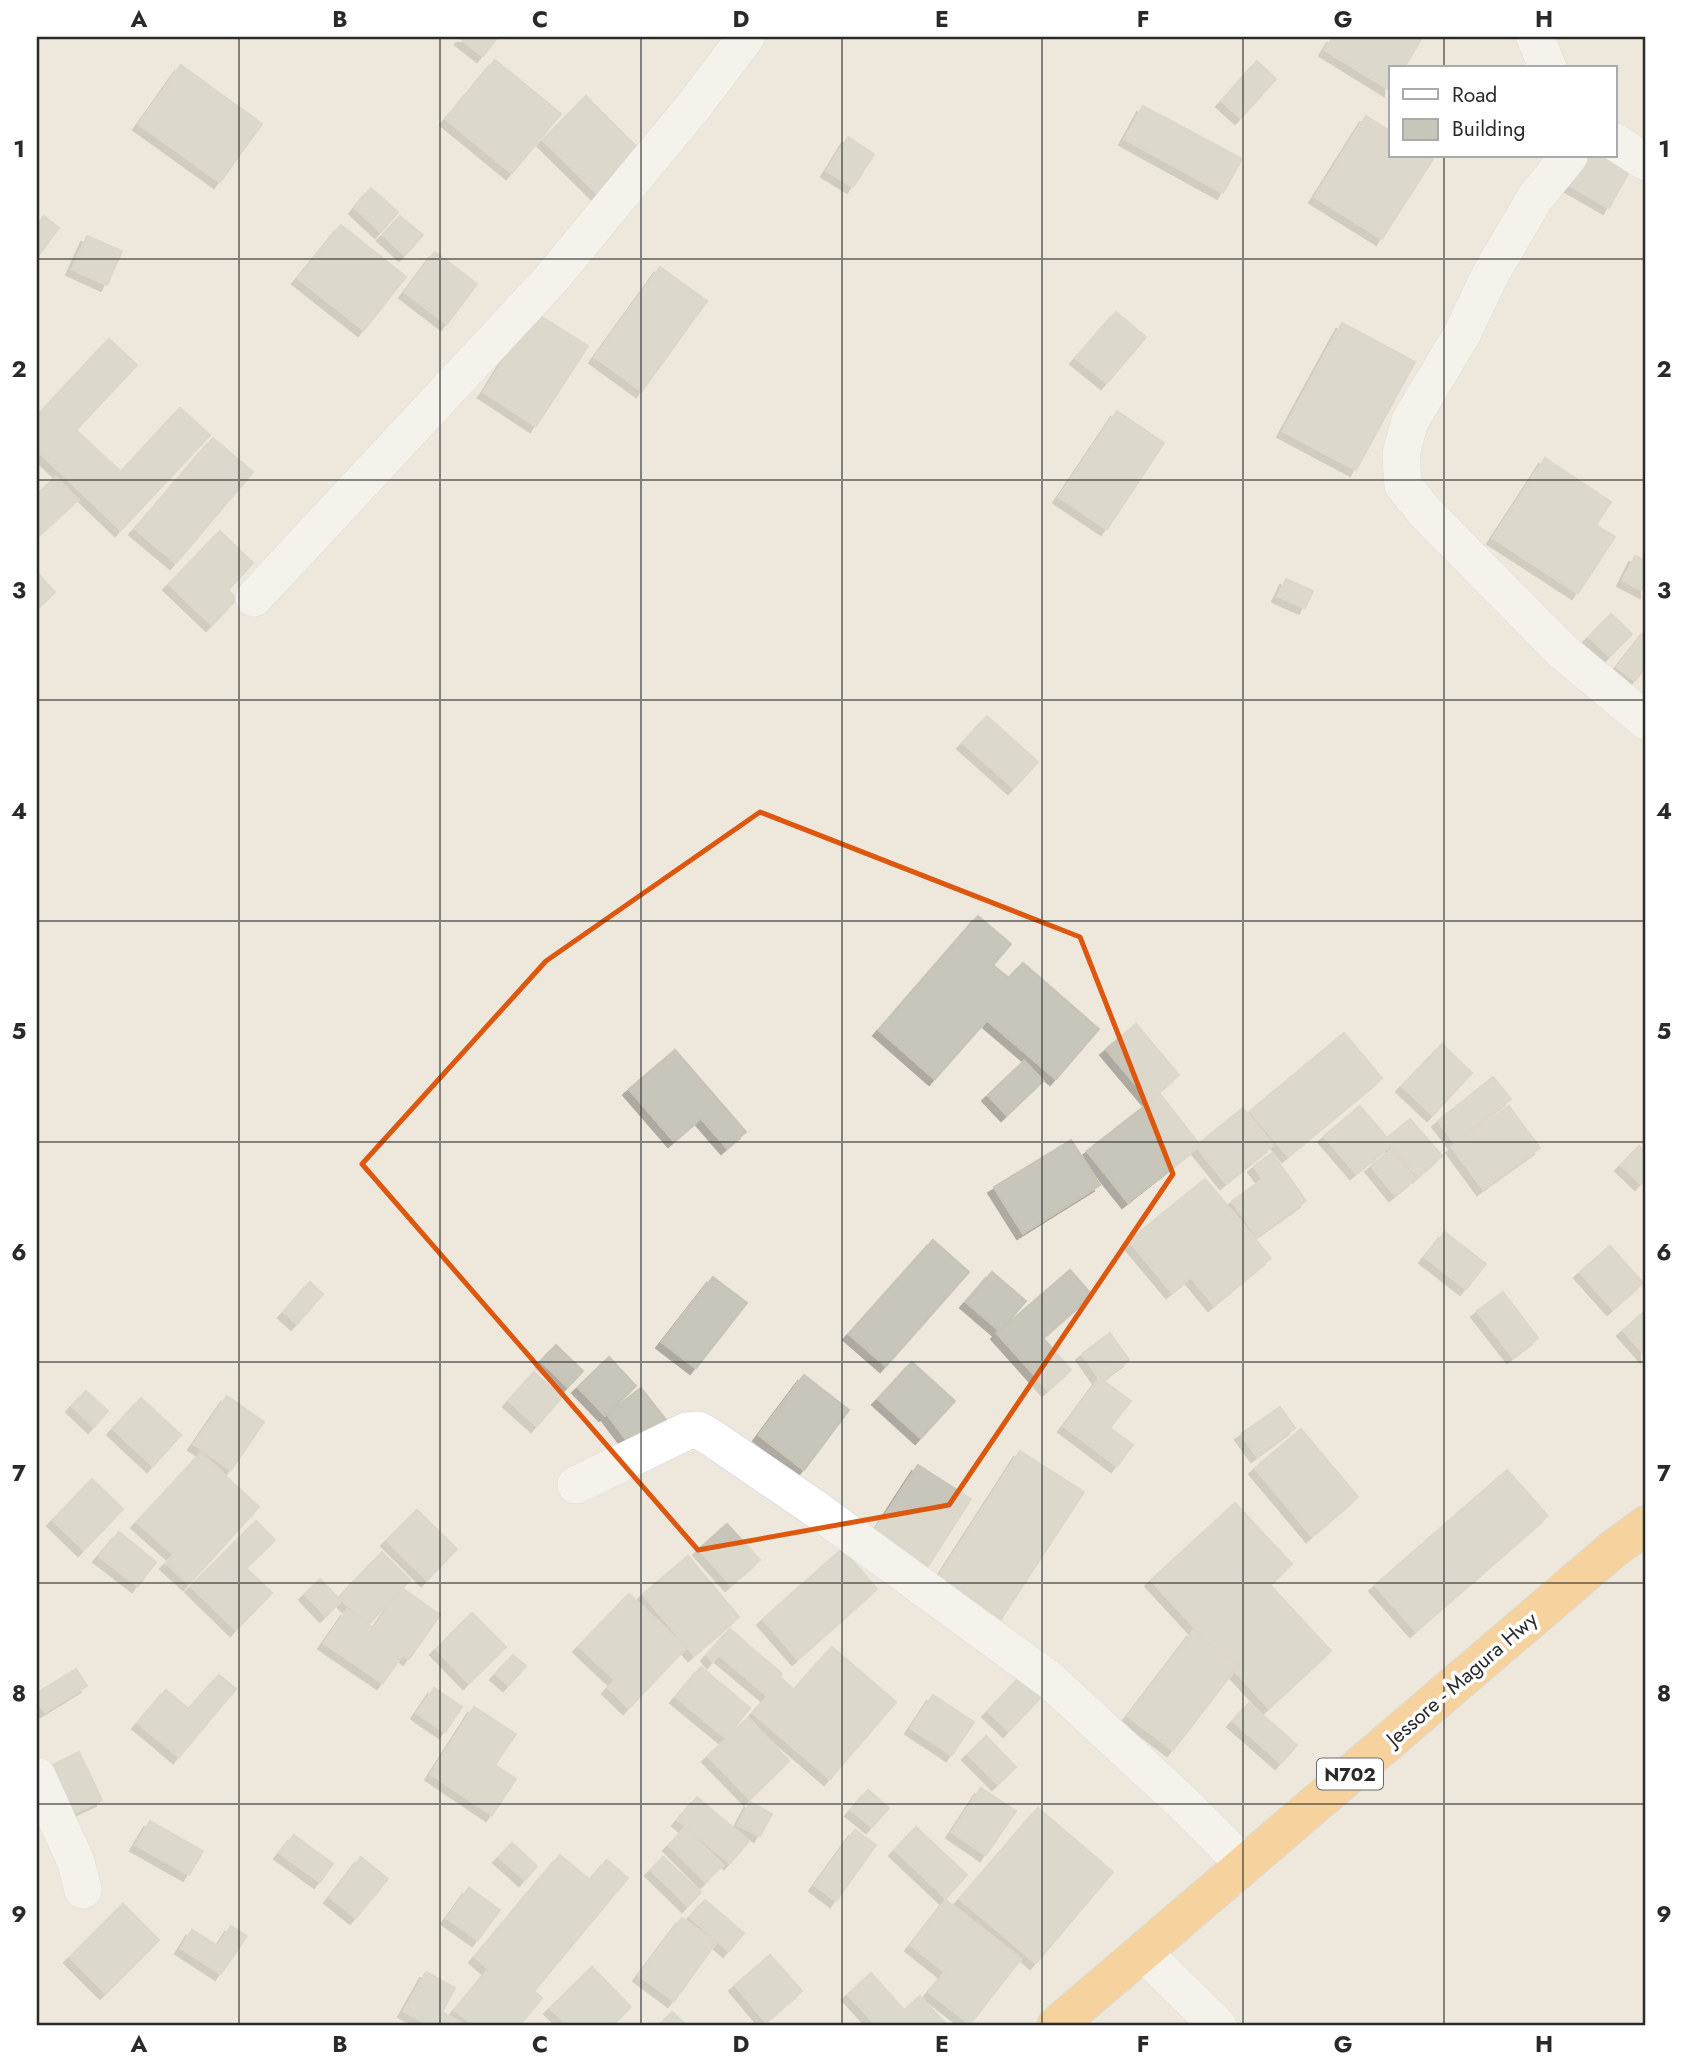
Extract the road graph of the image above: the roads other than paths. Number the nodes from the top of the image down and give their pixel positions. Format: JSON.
{"nodes":[{"id":1,"x":746,"y":37,"type":"edge"},
{"id":2,"x":1535,"y":37,"type":"edge"},
{"id":3,"x":1547,"y":66,"type":"edge"},
{"id":4,"x":1616,"y":143,"type":"edge"},
{"id":5,"x":1567,"y":158,"type":"edge"},
{"id":6,"x":1646,"y":162,"type":"edge"},
{"id":7,"x":254,"y":598,"type":"dead end"},
{"id":8,"x":1646,"y":721,"type":"edge"},
{"id":9,"x":576,"y":1485,"type":"dead end"},
{"id":10,"x":1646,"y":1525,"type":"edge"},
{"id":11,"x":37,"y":1776,"type":"edge"},
{"id":12,"x":1245,"y":1865,"type":"junction"},
{"id":13,"x":83,"y":1891,"type":"dead end"},
{"id":14,"x":1143,"y":1952,"type":"junction"},
{"id":15,"x":1056,"y":2026,"type":"edge"},
{"id":16,"x":1218,"y":2026,"type":"edge"}],
"edges":[{"from":1,"to":7,"type":"street"},
{"from":2,"to":3,"type":"street"},
{"from":4,"to":6,"type":"street"},
{"from":5,"to":8,"type":"street"},
{"from":9,"to":12,"type":"street"},
{"from":10,"to":12,"type":"highway","name":"Jessore - Magura Hwy","number":"N702"},
{"from":11,"to":13,"type":"street"},
{"from":12,"to":14,"type":"highway","name":"Jessore - Magura Hwy","number":"N702"},
{"from":14,"to":15,"type":"highway","name":"Jessore - Magura Hwy","number":"N702"},
{"from":14,"to":16,"type":"street"}]}
